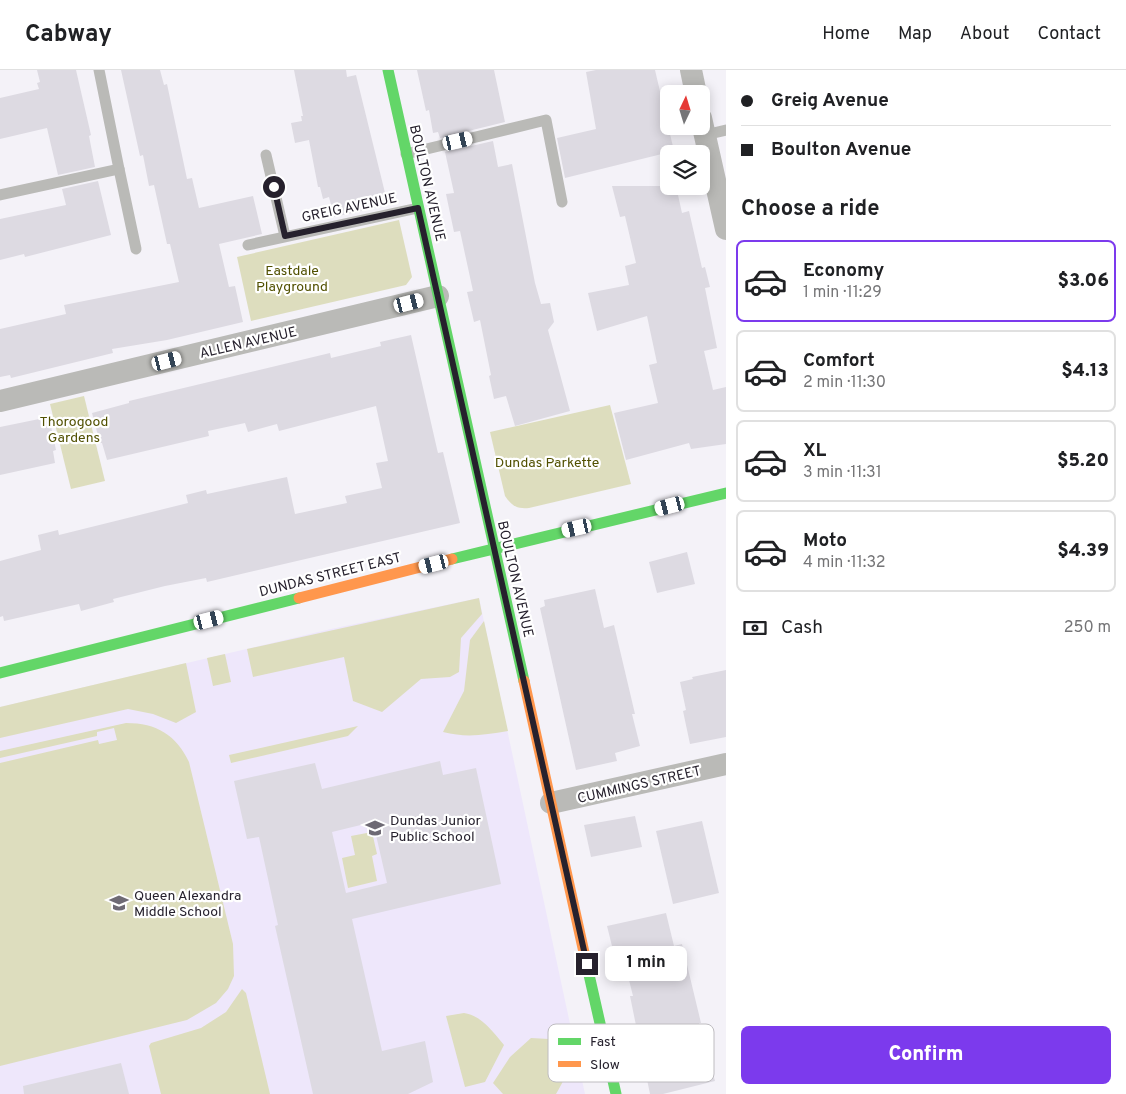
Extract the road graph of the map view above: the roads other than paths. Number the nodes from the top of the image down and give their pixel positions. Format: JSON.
{"nodes":[{"id":1,"x":99,"y":70,"type":"edge"},
{"id":2,"x":388,"y":70,"type":"edge"},
{"id":3,"x":690,"y":70,"type":"edge"},
{"id":4,"x":694,"y":85,"type":"edge"},
{"id":5,"x":711,"y":127,"type":"edge"},
{"id":6,"x":406,"y":154,"type":"junction"},
{"id":7,"x":266,"y":155,"type":"dead end"},
{"id":8,"x":119,"y":169,"type":"junction"},
{"id":9,"x":0,"y":195,"type":"edge"},
{"id":10,"x":562,"y":202,"type":"dead end"},
{"id":11,"x":418,"y":208,"type":"junction"},
{"id":12,"x":726,"y":229,"type":"edge"},
{"id":13,"x":285,"y":236,"type":"junction"},
{"id":14,"x":248,"y":245,"type":"dead end"},
{"id":15,"x":136,"y":250,"type":"dead end"},
{"id":16,"x":438,"y":296,"type":"junction"},
{"id":17,"x":0,"y":401,"type":"edge"},
{"id":18,"x":726,"y":493,"type":"edge"},
{"id":19,"x":494,"y":548,"type":"junction"},
{"id":20,"x":0,"y":673,"type":"edge"},
{"id":21,"x":726,"y":764,"type":"edge"},
{"id":22,"x":551,"y":803,"type":"junction"},
{"id":23,"x":600,"y":1024,"type":"edge"}],
"edges":[{"from":1,"to":8,"type":"lane"},
{"from":2,"to":6,"type":"street","name":"BOULTON AVENUE"},
{"from":3,"to":4,"type":"street"},
{"from":5,"to":12,"type":"street"},
{"from":6,"to":10,"type":"lane"},
{"from":6,"to":11,"type":"street","name":"BOULTON AVENUE"},
{"from":7,"to":13,"type":"lane","name":"GREIG AVENUE"},
{"from":8,"to":9,"type":"lane"},
{"from":8,"to":15,"type":"lane"},
{"from":11,"to":13,"type":"lane","name":"GREIG AVENUE"},
{"from":11,"to":16,"type":"street","name":"BOULTON AVENUE"},
{"from":13,"to":14,"type":"lane","name":"GREIG AVENUE"},
{"from":16,"to":17,"type":"street","name":"ALLEN AVENUE"},
{"from":16,"to":19,"type":"street","name":"BOULTON AVENUE"},
{"from":18,"to":19,"type":"street","name":"DUNDAS STREET EAST"},
{"from":19,"to":20,"type":"street","name":"DUNDAS STREET EAST"},
{"from":19,"to":22,"type":"street","name":"BOULTON AVENUE"},
{"from":21,"to":22,"type":"street","name":"CUMMINGS STREET"},
{"from":22,"to":23,"type":"street","name":"BOULTON AVENUE"}]}
